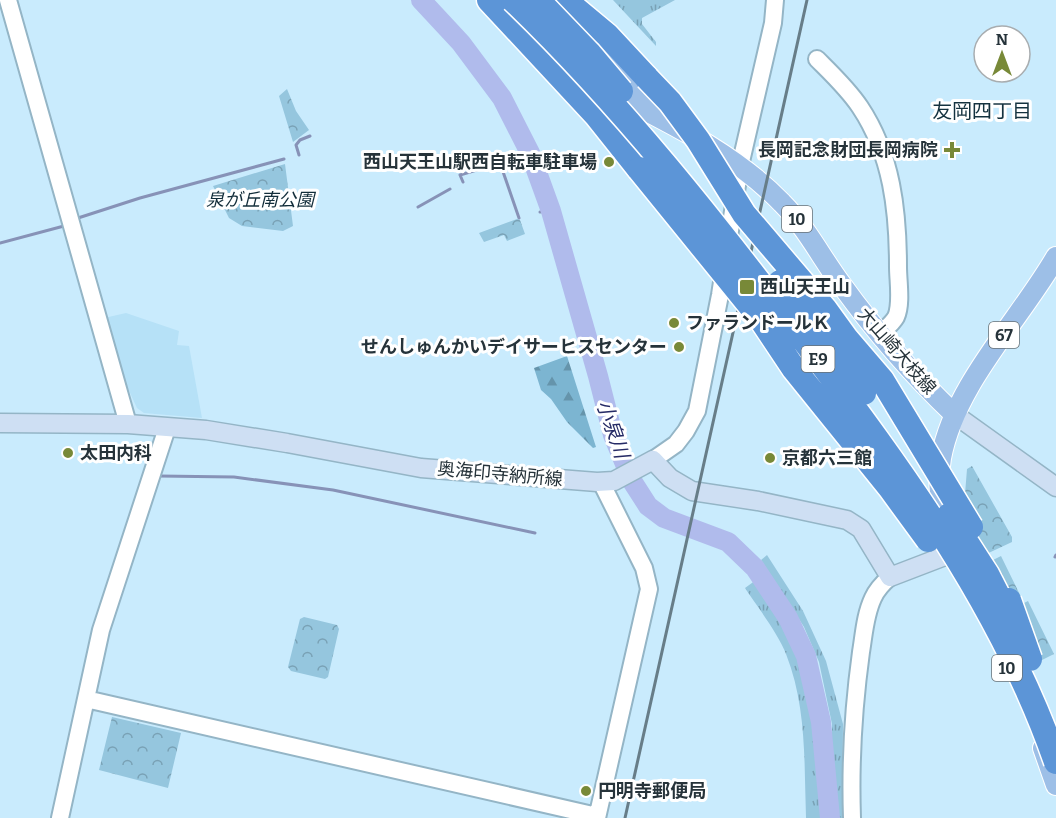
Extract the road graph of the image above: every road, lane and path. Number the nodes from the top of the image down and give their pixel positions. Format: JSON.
{"nodes":[{"id":1,"x":8,"y":0,"type":"edge"},
{"id":2,"x":489,"y":0,"type":"edge"},
{"id":3,"x":503,"y":0,"type":"edge"},
{"id":4,"x":514,"y":0,"type":"edge"},
{"id":5,"x":538,"y":0,"type":"edge"},
{"id":6,"x":544,"y":0,"type":"edge"},
{"id":7,"x":565,"y":0,"type":"edge"},
{"id":8,"x":776,"y":0,"type":"edge"},
{"id":9,"x":558,"y":54,"type":"dead end"},
{"id":10,"x":817,"y":59,"type":"dead end"},
{"id":11,"x":627,"y":100,"type":"dead end"},
{"id":12,"x":690,"y":133,"type":"junction"},
{"id":13,"x":646,"y":163,"type":"junction"},
{"id":14,"x":731,"y":173,"type":"junction"},
{"id":15,"x":1056,"y":257,"type":"edge"},
{"id":16,"x":880,"y":334,"type":"junction"},
{"id":17,"x":954,"y":414,"type":"junction"},
{"id":18,"x":0,"y":423,"type":"edge"},
{"id":19,"x":128,"y":424,"type":"junction"},
{"id":20,"x":167,"y":428,"type":"junction"},
{"id":21,"x":650,"y":462,"type":"junction"},
{"id":22,"x":607,"y":481,"type":"junction"},
{"id":23,"x":1056,"y":487,"type":"edge"},
{"id":24,"x":950,"y":554,"type":"junction"},
{"id":25,"x":890,"y":577,"type":"junction"},
{"id":26,"x":1030,"y":659,"type":"junction"},
{"id":27,"x":86,"y":699,"type":"junction"},
{"id":28,"x":1050,"y":723,"type":"edge"},
{"id":29,"x":1056,"y":762,"type":"edge"},
{"id":30,"x":1056,"y":786,"type":"edge"},
{"id":31,"x":597,"y":817,"type":"edge"},
{"id":32,"x":60,"y":818,"type":"edge"},
{"id":33,"x":852,"y":818,"type":"edge"}],
"edges":[{"from":1,"to":19,"type":"street"},
{"from":2,"to":13,"type":"highway"},
{"from":3,"to":9,"type":"main road"},
{"from":4,"to":13,"type":"highway"},
{"from":4,"to":28,"type":"highway","number":"E9","bridge":true},
{"from":5,"to":26,"type":"highway","number":"E9","bridge":true},
{"from":6,"to":12,"type":"main road","name":"大山崎大枝線","number":"10"},
{"from":7,"to":14,"type":"highway","bridge":true},
{"from":8,"to":14,"type":"street"},
{"from":10,"to":16,"type":"street"},
{"from":11,"to":12,"type":"main road","name":"大山崎大枝線","number":"10"},
{"from":12,"to":14,"type":"main road","name":"大山崎大枝線","number":"10"},
{"from":13,"to":28,"type":"highway","bridge":true},
{"from":14,"to":16,"type":"main road","name":"大山崎大枝線","number":"10"},
{"from":14,"to":21,"type":"street"},
{"from":14,"to":26,"type":"highway","bridge":true},
{"from":15,"to":17,"type":"main road","number":"67"},
{"from":16,"to":17,"type":"main road","name":"大山崎大枝線","number":"10"},
{"from":17,"to":23,"type":"main road"},
{"from":17,"to":24,"type":"main road","number":"10"},
{"from":18,"to":19,"type":"main road","name":"奥海印寺納所線"},
{"from":19,"to":20,"type":"main road","name":"奥海印寺納所線"},
{"from":20,"to":22,"type":"main road","name":"奥海印寺納所線"},
{"from":20,"to":27,"type":"street"},
{"from":21,"to":22,"type":"main road"},
{"from":21,"to":25,"type":"main road"},
{"from":22,"to":31,"type":"street"},
{"from":24,"to":25,"type":"main road"},
{"from":24,"to":30,"type":"main road","number":"10"},
{"from":25,"to":33,"type":"street"},
{"from":26,"to":28,"type":"highway","number":"E9"},
{"from":27,"to":31,"type":"street"},
{"from":27,"to":32,"type":"street"},
{"from":28,"to":29,"type":"highway","number":"E9","bridge":true}]}
